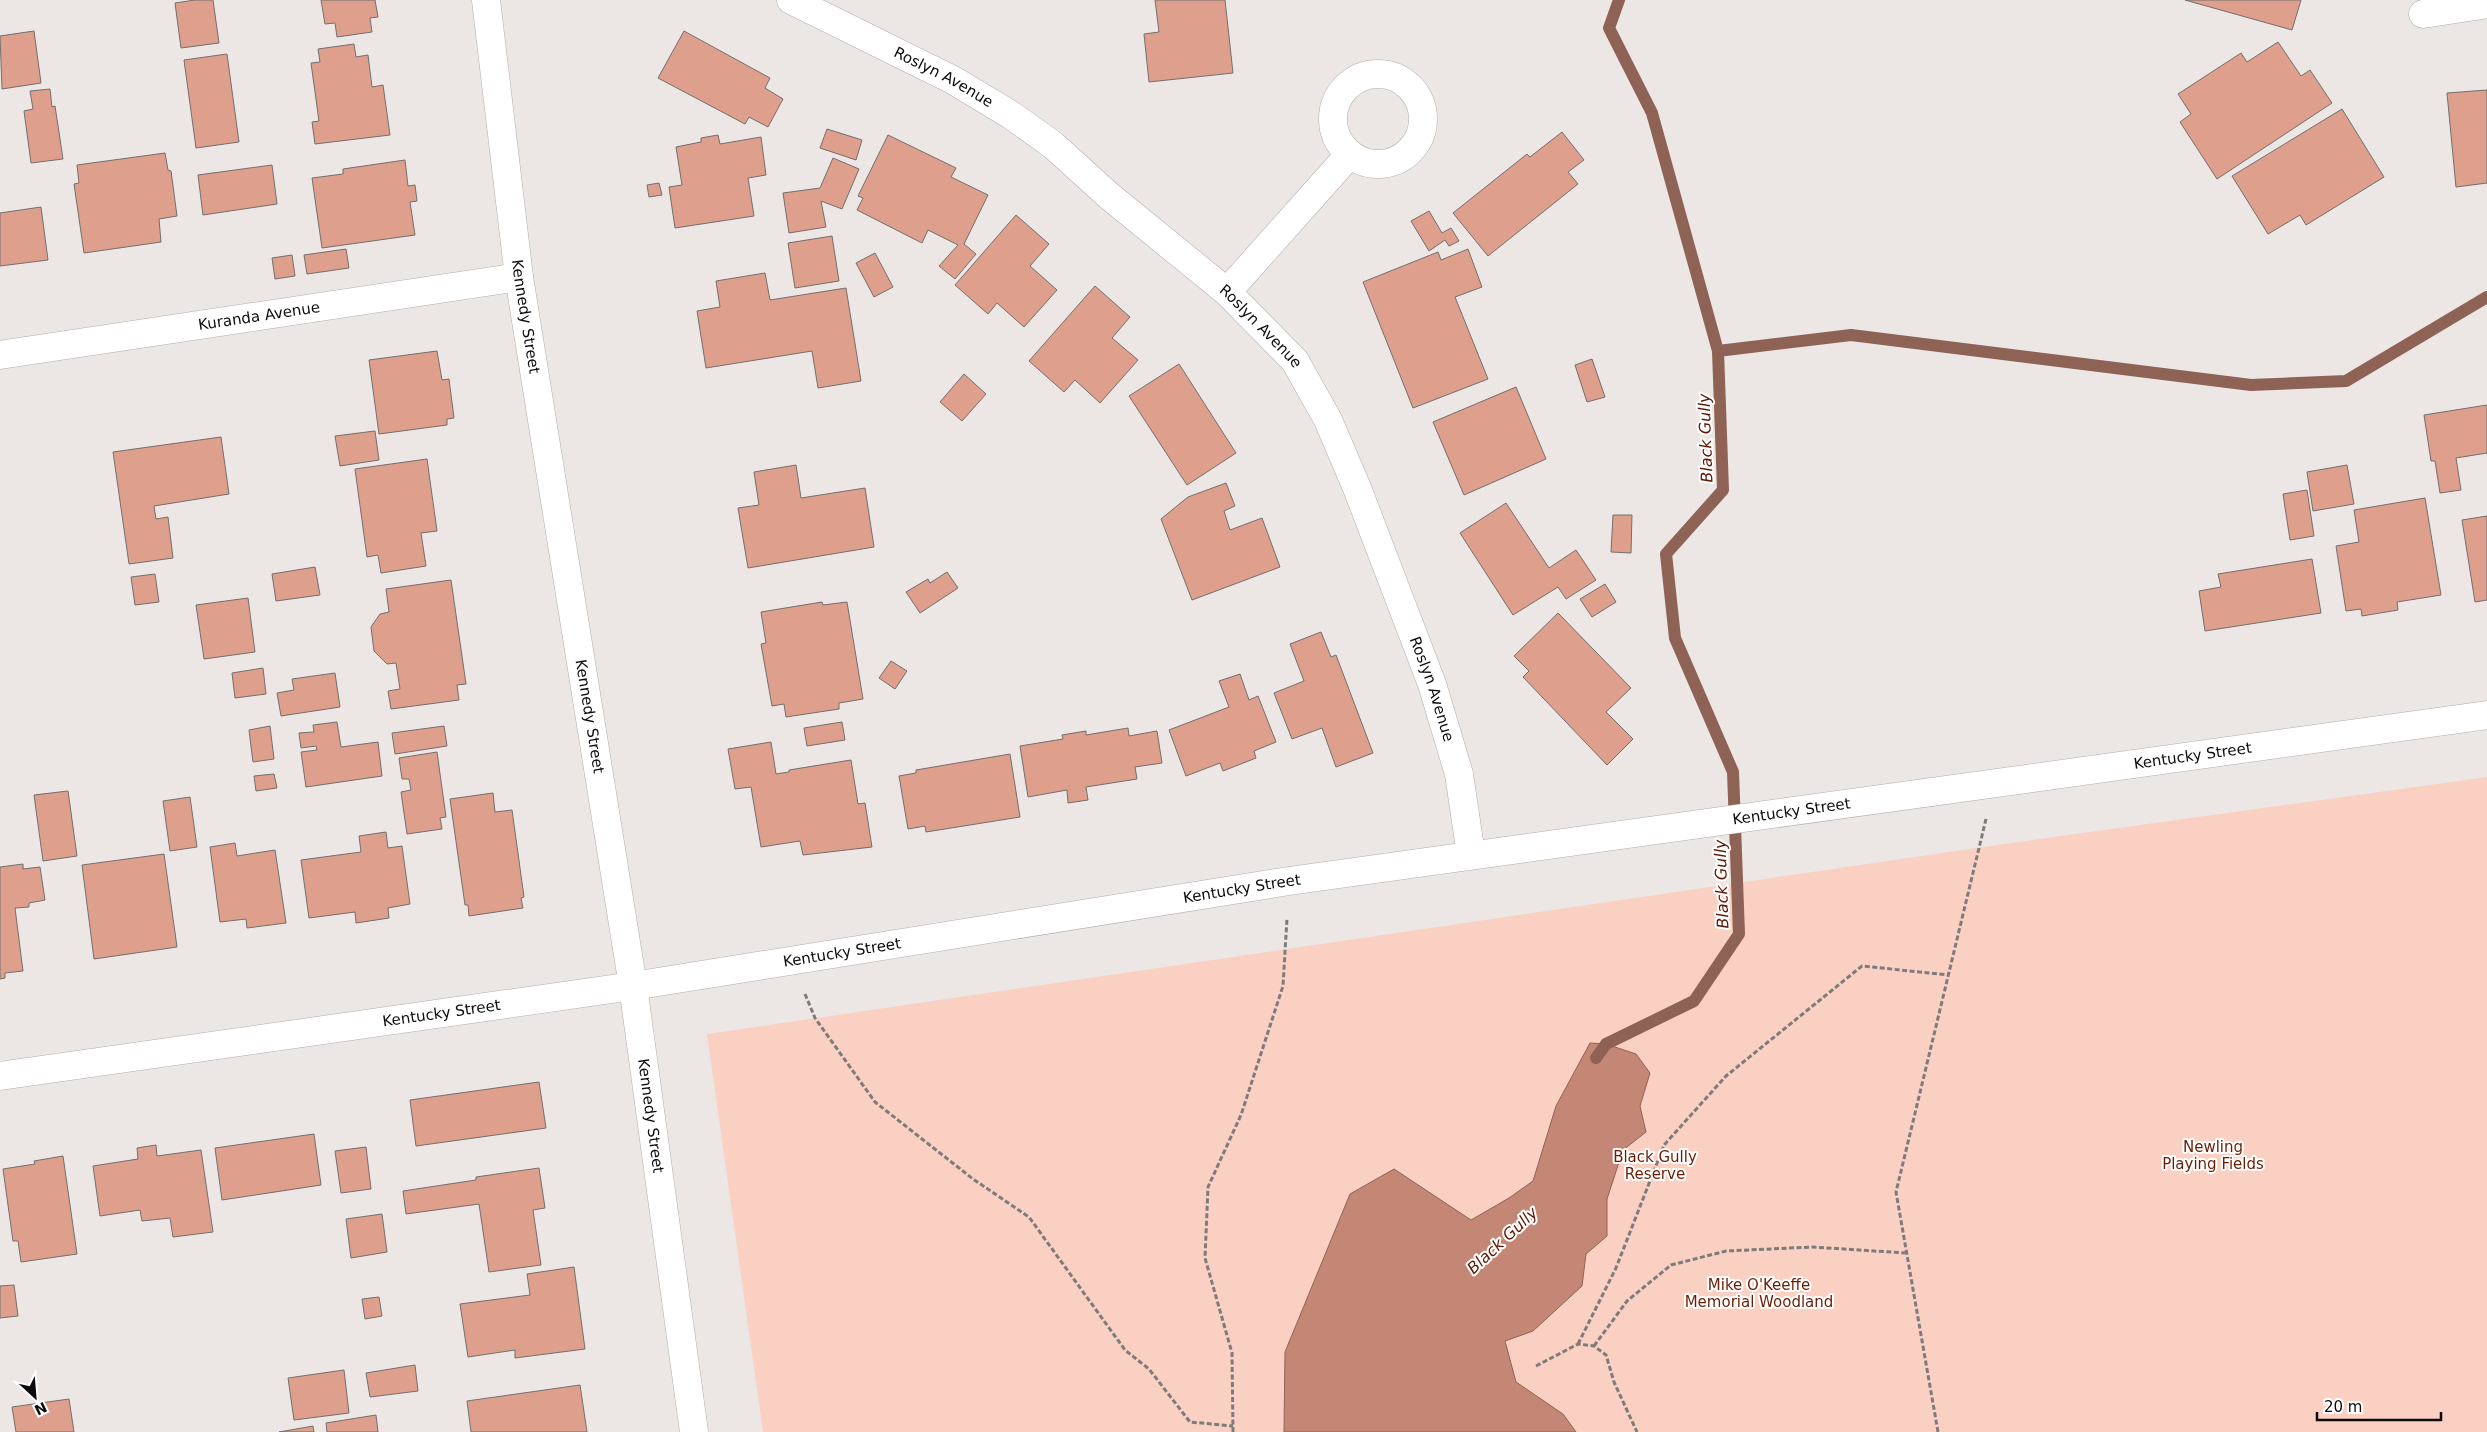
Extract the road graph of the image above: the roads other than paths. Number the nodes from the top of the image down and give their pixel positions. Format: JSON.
{"nodes":[{"id":1,"x":486,"y":0,"type":"edge"},
{"id":2,"x":791,"y":0,"type":"edge"},
{"id":3,"x":2487,"y":4,"type":"edge"},
{"id":4,"x":2423,"y":14,"type":"dead end"},
{"id":5,"x":1350,"y":154,"type":"dead end"},
{"id":6,"x":519,"y":277,"type":"junction"},
{"id":7,"x":1227,"y":292,"type":"junction"},
{"id":8,"x":0,"y":355,"type":"edge"},
{"id":9,"x":2487,"y":715,"type":"edge"},
{"id":10,"x":1472,"y":855,"type":"junction"},
{"id":11,"x":633,"y":986,"type":"junction"},
{"id":12,"x":0,"y":1076,"type":"edge"},
{"id":13,"x":694,"y":1432,"type":"edge"}],
"edges":[{"from":1,"to":6,"type":"street","name":"Kennedy Street"},
{"from":2,"to":7,"type":"street","name":"Roslyn Avenue"},
{"from":3,"to":4,"type":"street"},
{"from":5,"to":7,"type":"street"},
{"from":6,"to":8,"type":"street","name":"Kuranda Avenue"},
{"from":6,"to":11,"type":"street","name":"Kennedy Street"},
{"from":7,"to":10,"type":"street","name":"Roslyn Avenue"},
{"from":9,"to":10,"type":"street","name":"Kentucky Street"},
{"from":10,"to":11,"type":"street","name":"Kentucky Street"},
{"from":11,"to":12,"type":"street","name":"Kentucky Street"},
{"from":11,"to":13,"type":"street","name":"Kennedy Street"}]}
